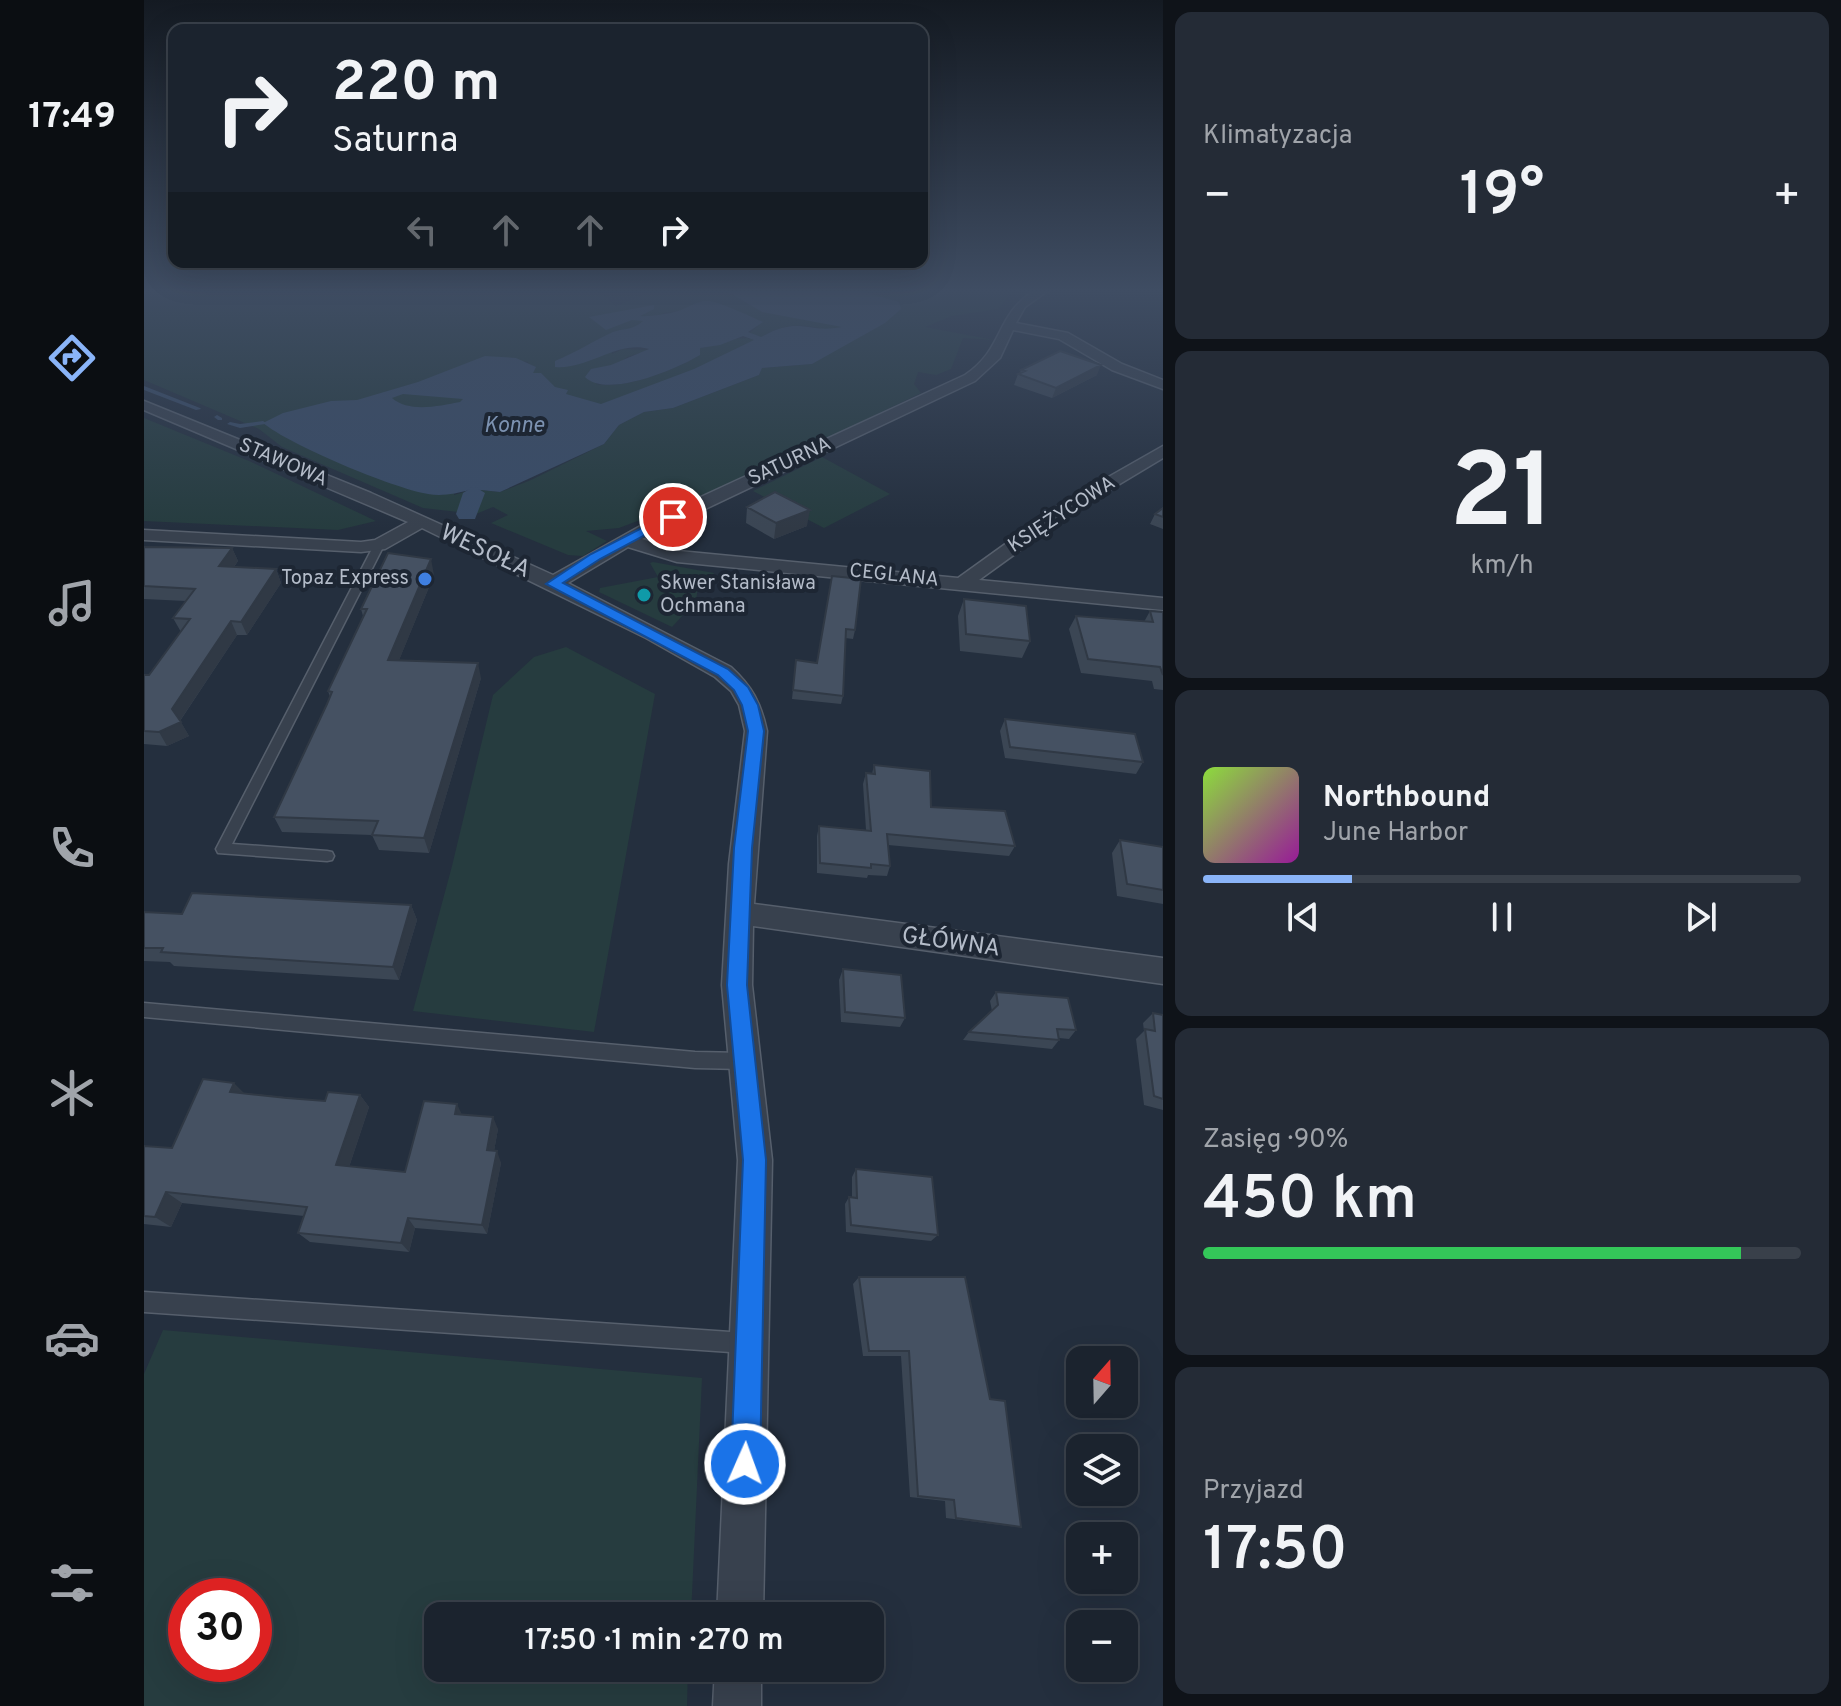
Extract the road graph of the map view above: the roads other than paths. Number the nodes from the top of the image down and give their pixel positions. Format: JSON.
{"nodes":[{"id":1,"x":980,"y":370,"type":"edge"},
{"id":2,"x":1124,"y":370,"type":"edge"},
{"id":3,"x":1163,"y":385,"type":"edge"},
{"id":4,"x":144,"y":405,"type":"edge"},
{"id":5,"x":1163,"y":451,"type":"edge"},
{"id":6,"x":421,"y":522,"type":"junction"},
{"id":7,"x":144,"y":535,"type":"edge"},
{"id":8,"x":626,"y":540,"type":"junction"},
{"id":9,"x":379,"y":545,"type":"junction"},
{"id":10,"x":963,"y":583,"type":"junction"},
{"id":11,"x":553,"y":584,"type":"junction"},
{"id":12,"x":1163,"y":604,"type":"edge"},
{"id":13,"x":327,"y":856,"type":"dead end"},
{"id":14,"x":740,"y":913,"type":"junction"},
{"id":15,"x":1163,"y":971,"type":"edge"},
{"id":16,"x":144,"y":1010,"type":"edge"},
{"id":17,"x":744,"y":1061,"type":"junction"},
{"id":18,"x":144,"y":1302,"type":"edge"},
{"id":19,"x":750,"y":1343,"type":"junction"},
{"id":20,"x":741,"y":1602,"type":"edge"},
{"id":21,"x":738,"y":1682,"type":"edge"},
{"id":22,"x":737,"y":1706,"type":"edge"}],
"edges":[{"from":1,"to":8,"type":"street","name":"SATURNA"},
{"from":2,"to":3,"type":"street"},
{"from":4,"to":6,"type":"street","name":"STAWOWA"},
{"from":5,"to":10,"type":"street","name":"KSIĘŻYCOWA"},
{"from":6,"to":9,"type":"street"},
{"from":6,"to":11,"type":"street","name":"WESOŁA"},
{"from":7,"to":9,"type":"street"},
{"from":8,"to":10,"type":"street","name":"CEGLANA"},
{"from":8,"to":11,"type":"street","name":"SATURNA"},
{"from":9,"to":13,"type":"lane"},
{"from":10,"to":12,"type":"street","name":"CEGLANA"},
{"from":11,"to":14,"type":"street","name":"WESOŁA"},
{"from":14,"to":15,"type":"street","name":"GŁÓWNA"},
{"from":14,"to":17,"type":"street","name":"WESOŁA"},
{"from":16,"to":17,"type":"lane"},
{"from":17,"to":19,"type":"street","name":"WESOŁA"},
{"from":18,"to":19,"type":"lane"},
{"from":19,"to":20,"type":"street","name":"WESOŁA"},
{"from":21,"to":22,"type":"street"}]}
